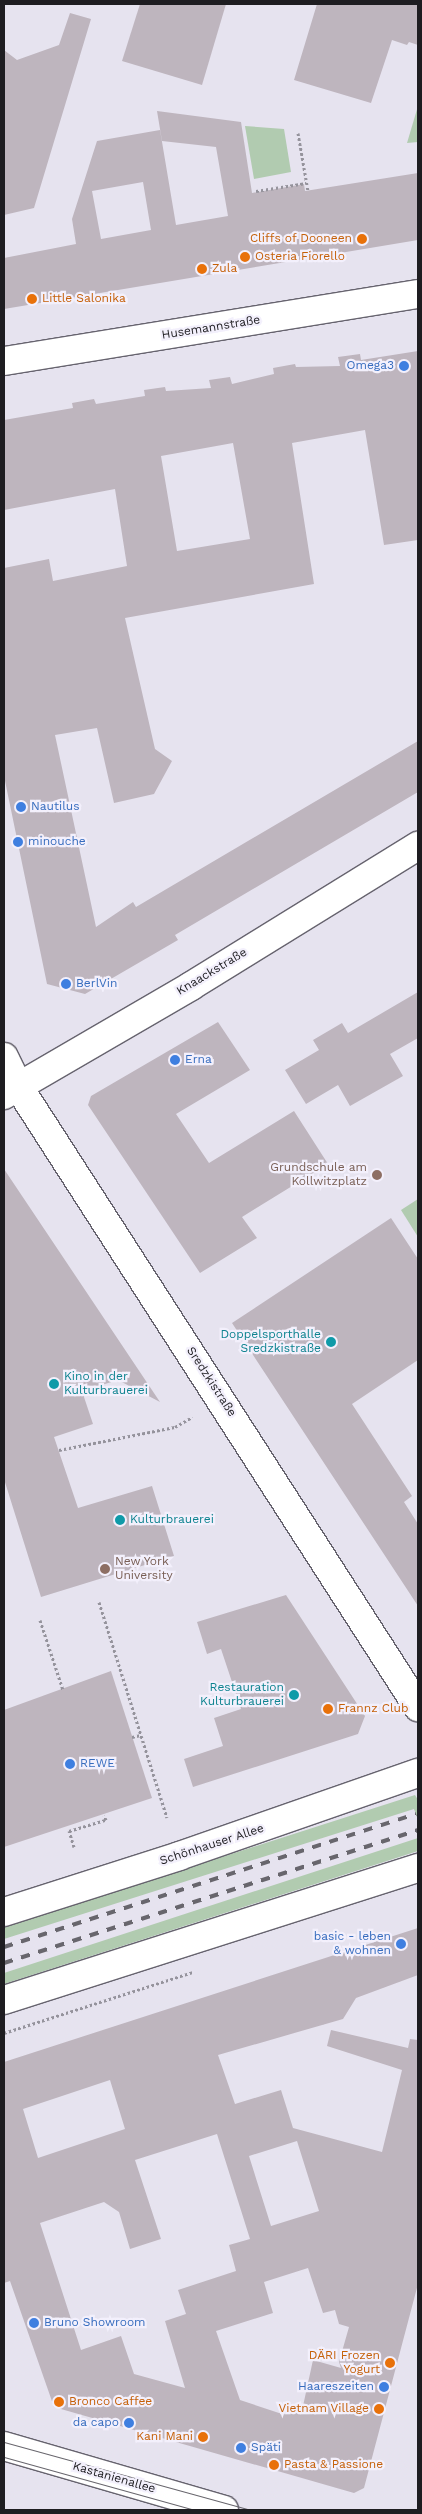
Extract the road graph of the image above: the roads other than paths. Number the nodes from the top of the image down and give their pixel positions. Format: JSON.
{"nodes":[{"id":1,"x":418,"y":294,"type":"edge"},
{"id":2,"x":4,"y":361,"type":"edge"},
{"id":3,"x":418,"y":846,"type":"edge"},
{"id":4,"x":4,"y":1057,"type":"edge"},
{"id":5,"x":11,"y":1090,"type":"edge"},
{"id":6,"x":418,"y":1707,"type":"edge"},
{"id":7,"x":418,"y":1772,"type":"edge"},
{"id":8,"x":418,"y":1868,"type":"edge"},
{"id":9,"x":4,"y":1912,"type":"edge"},
{"id":10,"x":4,"y":2000,"type":"edge"},
{"id":11,"x":4,"y":2446,"type":"edge"},
{"id":12,"x":224,"y":2510,"type":"edge"}],
"edges":[{"from":1,"to":2,"type":"street","name":"Husemannstraße"},
{"from":3,"to":5,"type":"street","name":"Knaackstraße"},
{"from":4,"to":5,"type":"street","name":"Sredzkistraße"},
{"from":5,"to":6,"type":"street","name":"Sredzkistraße"},
{"from":7,"to":9,"type":"street","name":"Schönhauser Allee"},
{"from":8,"to":10,"type":"street"},
{"from":11,"to":12,"type":"street","name":"Kastanienallee"}]}
